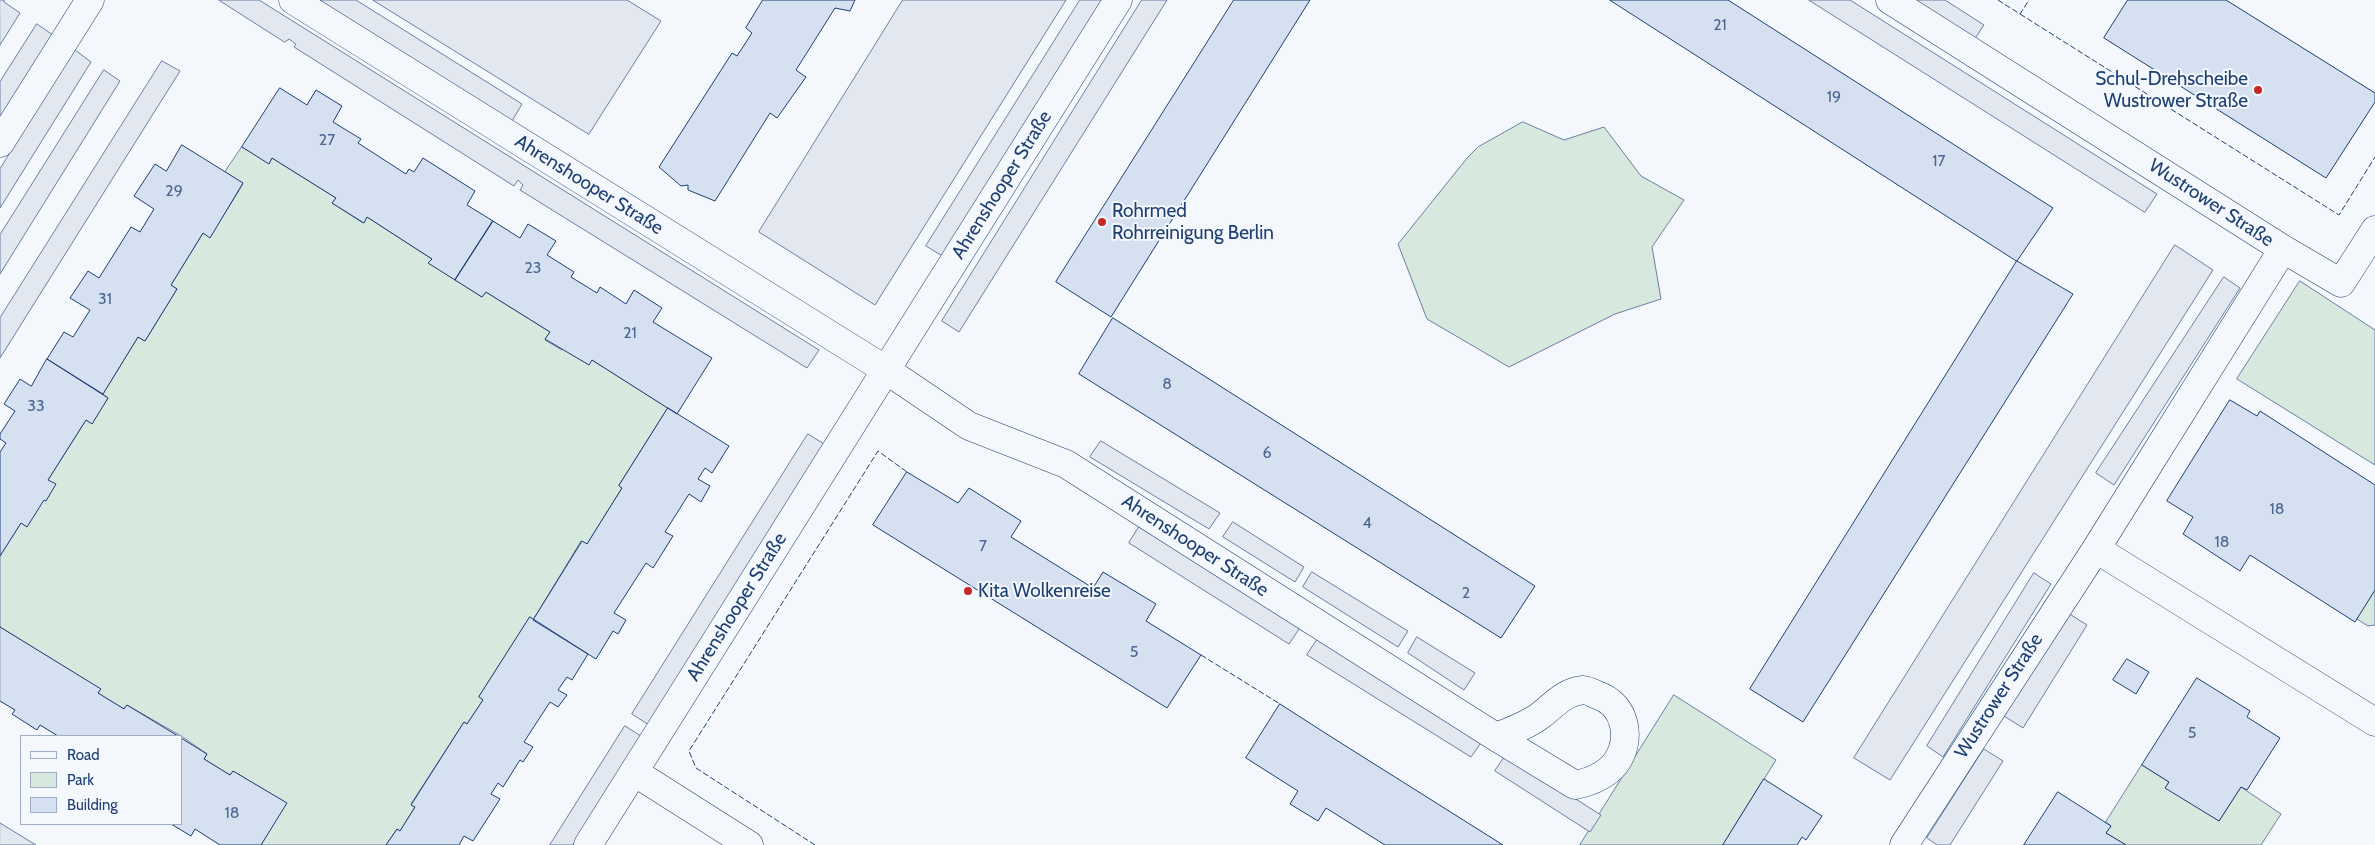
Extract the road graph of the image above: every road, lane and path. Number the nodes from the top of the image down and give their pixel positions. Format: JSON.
{"nodes":[{"id":1,"x":90,"y":0,"type":"edge"},
{"id":2,"x":293,"y":0,"type":"edge"},
{"id":3,"x":1118,"y":0,"type":"edge"},
{"id":4,"x":1890,"y":0,"type":"edge"},
{"id":5,"x":0,"y":143,"type":"edge"},
{"id":6,"x":2375,"y":230,"type":"edge"},
{"id":7,"x":2283,"y":249,"type":"junction"},
{"id":8,"x":2367,"y":259,"type":"edge"},
{"id":9,"x":886,"y":370,"type":"junction"},
{"id":10,"x":2096,"y":549,"type":"junction"},
{"id":11,"x":2375,"y":722,"type":"edge"},
{"id":12,"x":1496,"y":737,"type":"dead end"},
{"id":13,"x":634,"y":772,"type":"junction"},
{"id":14,"x":588,"y":845,"type":"edge"},
{"id":15,"x":749,"y":845,"type":"edge"},
{"id":16,"x":1904,"y":845,"type":"edge"}],
"edges":[{"from":1,"to":5,"type":"street"},
{"from":2,"to":9,"type":"street","name":"Ahrenshooper Straße"},
{"from":3,"to":9,"type":"street","name":"Ahrenshooper Straße"},
{"from":4,"to":7,"type":"street","name":"Wustrower Straße"},
{"from":6,"to":8,"type":"street"},
{"from":7,"to":8,"type":"street"},
{"from":7,"to":10,"type":"street","name":"Wustrower Straße"},
{"from":9,"to":12,"type":"street","name":"Ahrenshooper Straße"},
{"from":9,"to":13,"type":"street","name":"Ahrenshooper Straße"},
{"from":10,"to":11,"type":"street"},
{"from":10,"to":16,"type":"street","name":"Wustrower Straße"},
{"from":13,"to":14,"type":"street","name":"Ahrenshooper Straße"},
{"from":13,"to":15,"type":"street"}]}
